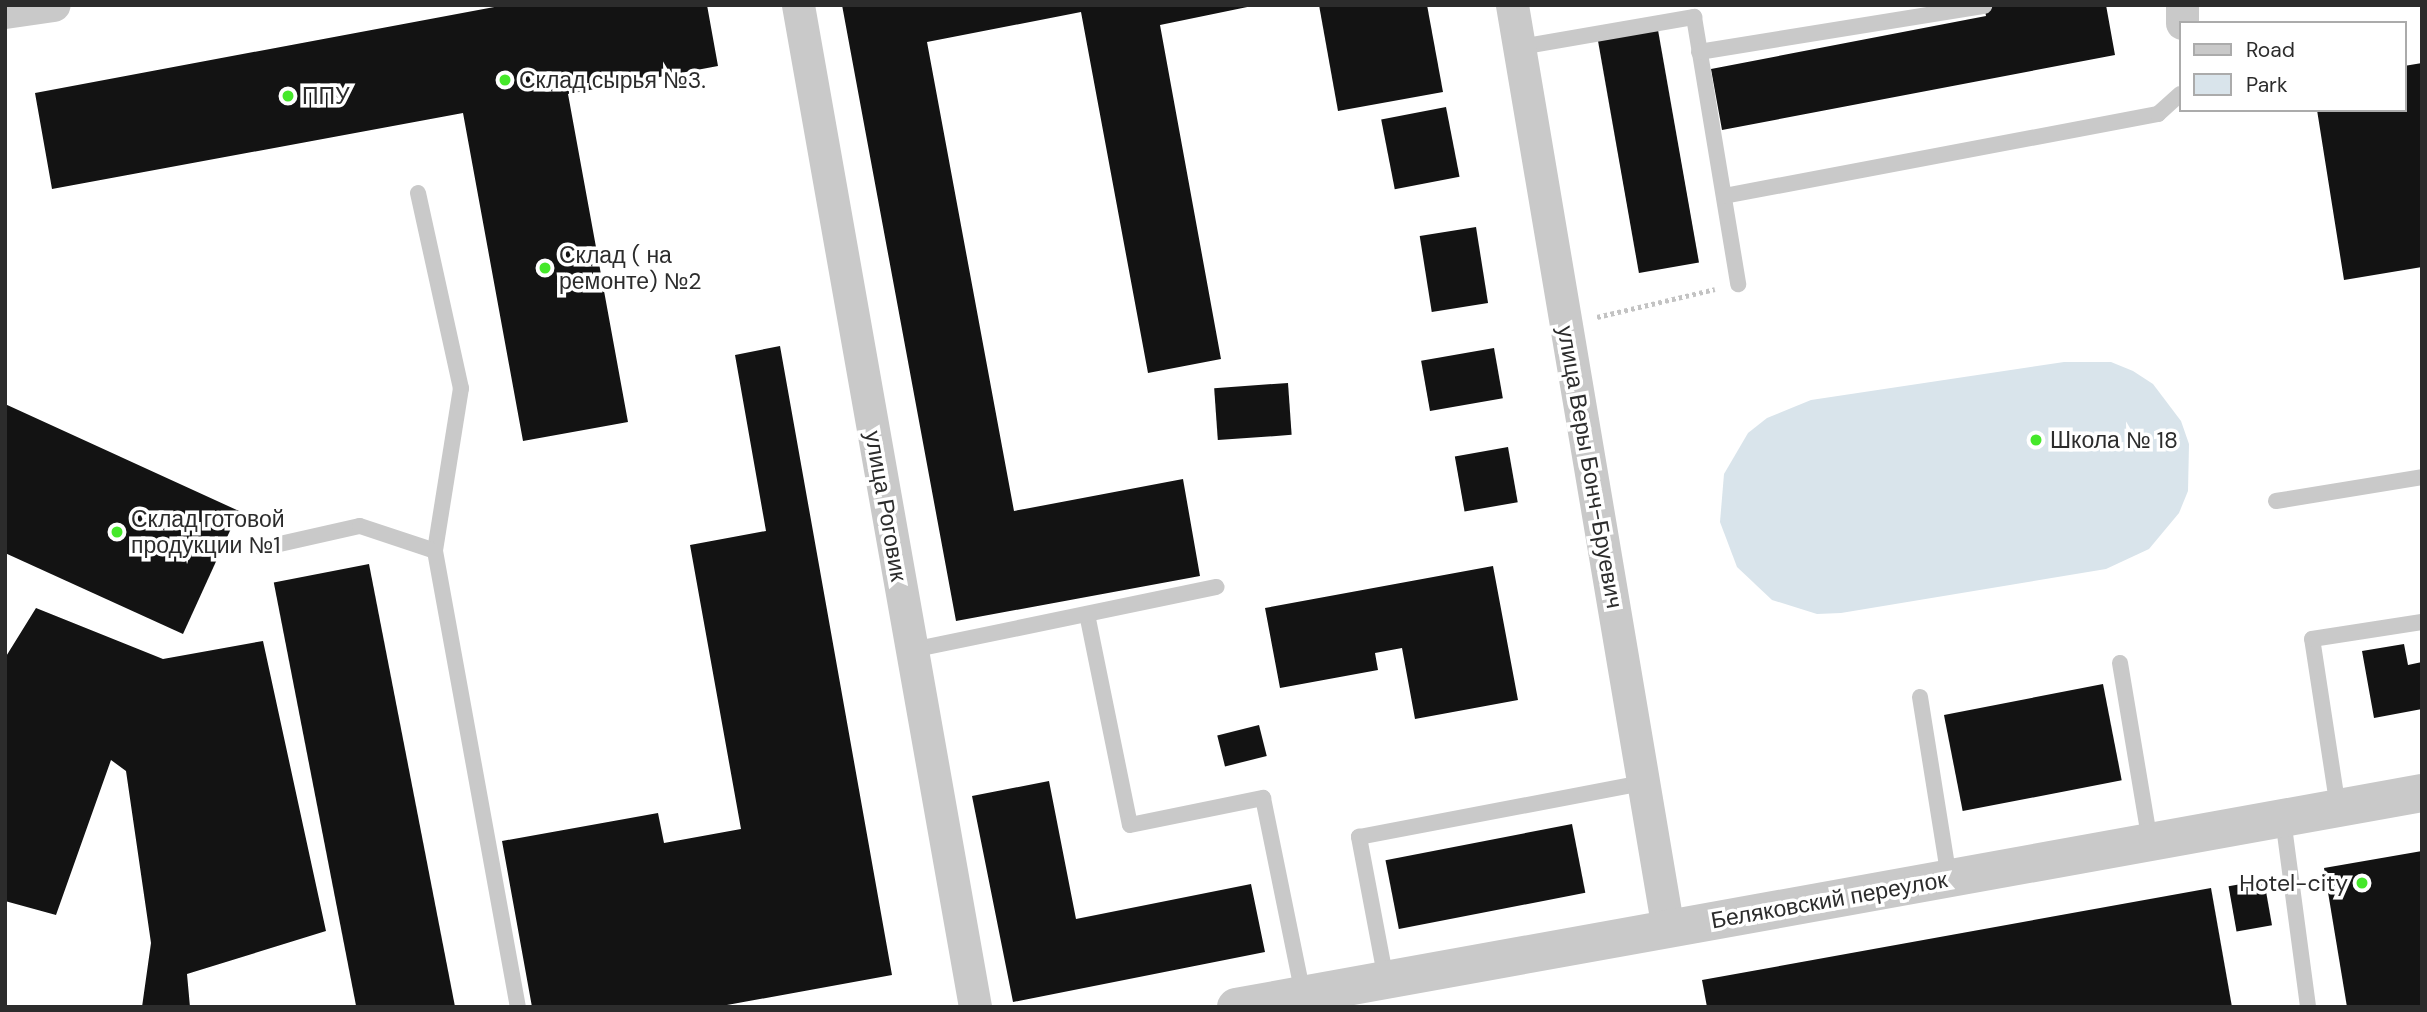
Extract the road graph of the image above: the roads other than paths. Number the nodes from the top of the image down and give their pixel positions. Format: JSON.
{"nodes":[{"id":1,"x":53,"y":5,"type":"edge"},
{"id":2,"x":798,"y":5,"type":"edge"},
{"id":3,"x":1513,"y":5,"type":"edge"},
{"id":4,"x":1975,"y":6,"type":"edge"},
{"id":5,"x":1693,"y":11,"type":"edge"},
{"id":6,"x":5,"y":12,"type":"edge"},
{"id":7,"x":1520,"y":47,"type":"junction"},
{"id":8,"x":1699,"y":52,"type":"junction"},
{"id":9,"x":2178,"y":96,"type":"edge"},
{"id":10,"x":418,"y":193,"type":"dead end"},
{"id":11,"x":1724,"y":196,"type":"junction"},
{"id":12,"x":1738,"y":284,"type":"road end"},
{"id":13,"x":2422,"y":477,"type":"edge"},
{"id":14,"x":2276,"y":501,"type":"dead end"},
{"id":15,"x":261,"y":548,"type":"dead end"},
{"id":16,"x":435,"y":551,"type":"junction"},
{"id":17,"x":1217,"y":587,"type":"dead end"},
{"id":18,"x":1087,"y":614,"type":"junction"},
{"id":19,"x":2422,"y":622,"type":"edge"},
{"id":20,"x":912,"y":650,"type":"junction"},
{"id":21,"x":2120,"y":663,"type":"dead end"},
{"id":22,"x":1920,"y":697,"type":"dead end"},
{"id":23,"x":1643,"y":783,"type":"junction"},
{"id":24,"x":2422,"y":793,"type":"edge"},
{"id":25,"x":2338,"y":808,"type":"junction"},
{"id":26,"x":2283,"y":818,"type":"junction"},
{"id":27,"x":2150,"y":843,"type":"junction"},
{"id":28,"x":1949,"y":878,"type":"junction"},
{"id":29,"x":1668,"y":929,"type":"junction"},
{"id":30,"x":1387,"y":980,"type":"junction"},
{"id":31,"x":1303,"y":995,"type":"junction"},
{"id":32,"x":518,"y":1007,"type":"edge"},
{"id":33,"x":975,"y":1007,"type":"edge"},
{"id":34,"x":1236,"y":1007,"type":"edge"},
{"id":35,"x":2308,"y":1007,"type":"edge"}],
"edges":[{"from":1,"to":6,"type":"street"},
{"from":2,"to":20,"type":"street","name":"улица Роговик"},
{"from":3,"to":7,"type":"street","name":"улица Веры Бонч-Бруевич"},
{"from":4,"to":8,"type":"lane"},
{"from":5,"to":7,"type":"lane"},
{"from":5,"to":8,"type":"lane"},
{"from":7,"to":23,"type":"street","name":"улица Веры Бонч-Бруевич"},
{"from":8,"to":11,"type":"lane"},
{"from":9,"to":11,"type":"lane"},
{"from":10,"to":16,"type":"lane"},
{"from":11,"to":12,"type":"lane"},
{"from":13,"to":14,"type":"lane"},
{"from":15,"to":16,"type":"lane"},
{"from":16,"to":32,"type":"lane"},
{"from":17,"to":18,"type":"lane"},
{"from":18,"to":20,"type":"lane"},
{"from":18,"to":31,"type":"lane"},
{"from":19,"to":25,"type":"lane"},
{"from":20,"to":33,"type":"street","name":"улица Роговик"},
{"from":21,"to":27,"type":"lane"},
{"from":22,"to":28,"type":"lane"},
{"from":23,"to":29,"type":"street","name":"улица Веры Бонч-Бруевич"},
{"from":23,"to":30,"type":"lane"},
{"from":24,"to":25,"type":"street","name":"Беляковский переулок"},
{"from":25,"to":26,"type":"street","name":"Беляковский переулок"},
{"from":26,"to":27,"type":"street","name":"Беляковский переулок"},
{"from":26,"to":35,"type":"lane"},
{"from":27,"to":28,"type":"street","name":"Беляковский переулок"},
{"from":28,"to":29,"type":"street","name":"Беляковский переулок"},
{"from":29,"to":30,"type":"street","name":"Беляковский переулок"},
{"from":30,"to":31,"type":"street","name":"Беляковский переулок"},
{"from":31,"to":34,"type":"street","name":"Беляковский переулок"}]}
